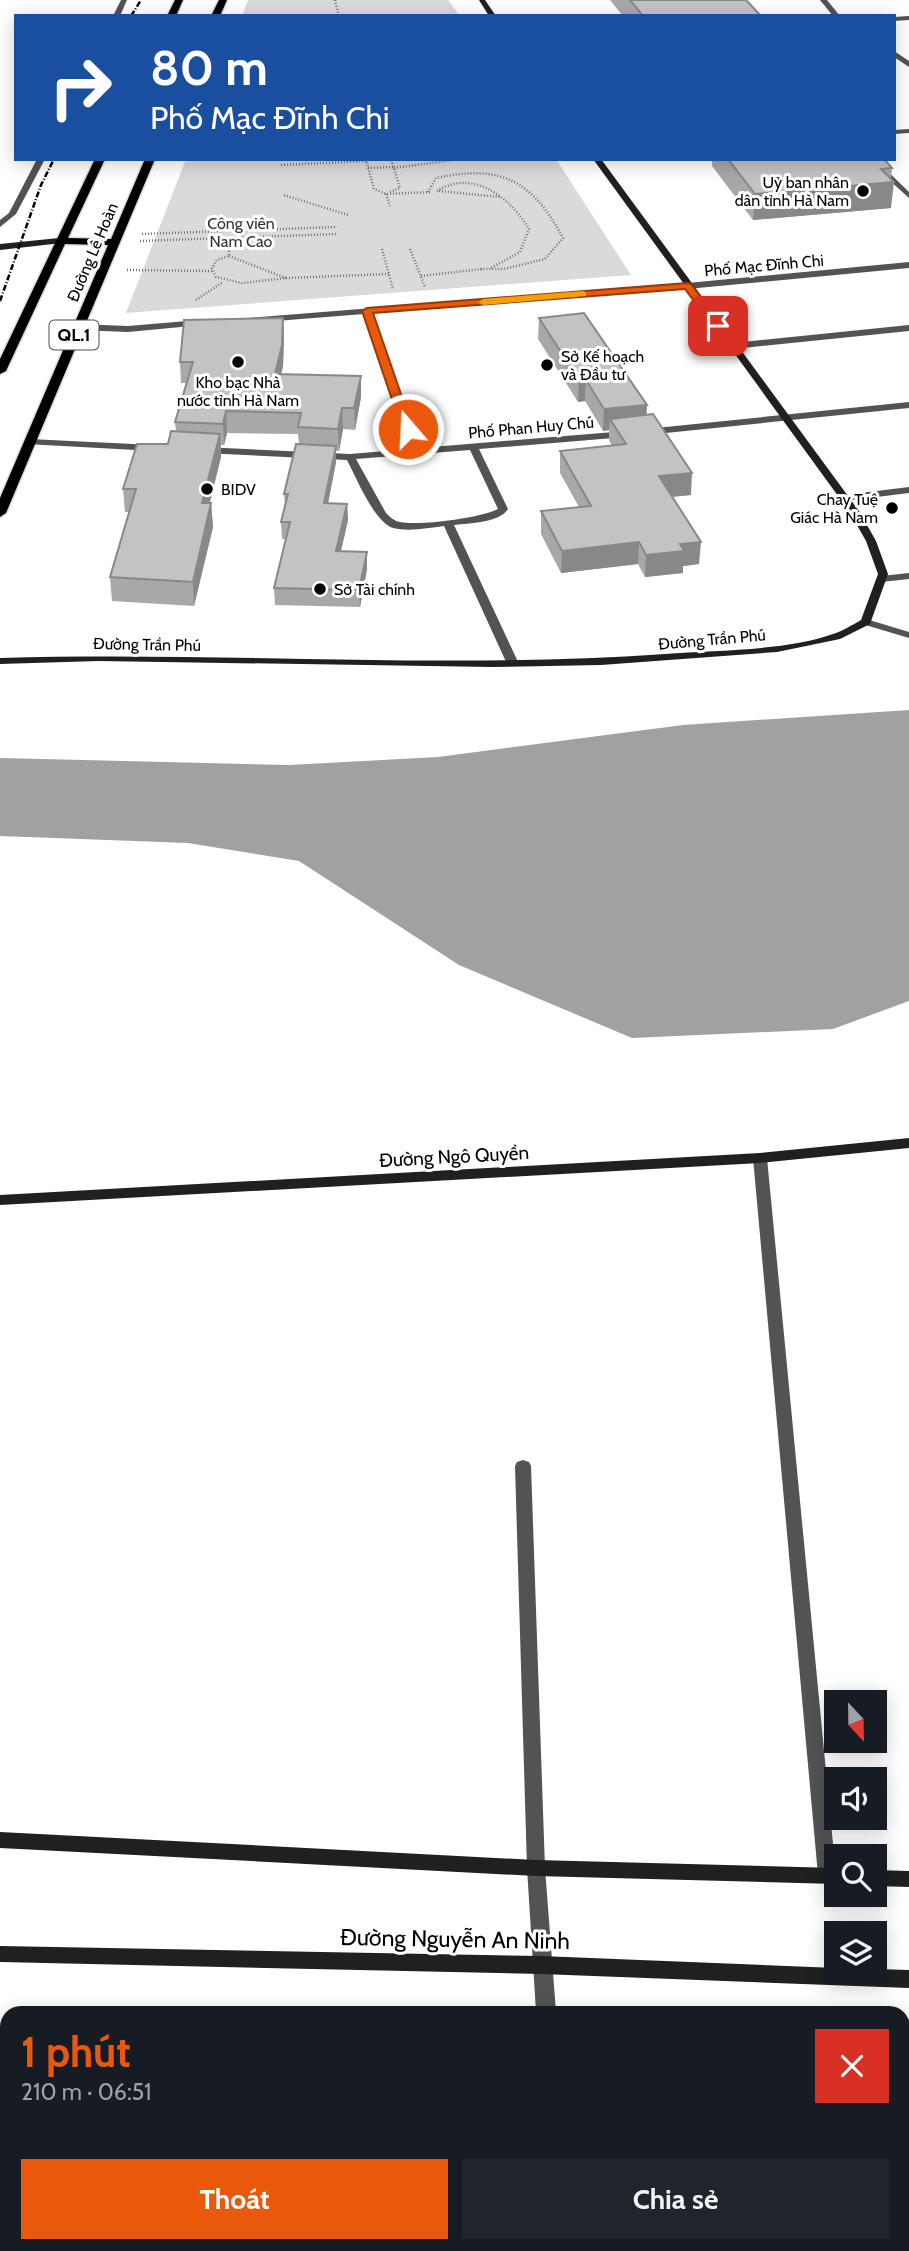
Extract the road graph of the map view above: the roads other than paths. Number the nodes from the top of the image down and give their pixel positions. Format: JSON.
{"nodes":[{"id":1,"x":823,"y":0,"type":"edge"},
{"id":2,"x":835,"y":14,"type":"edge"},
{"id":3,"x":40,"y":161,"type":"edge"},
{"id":4,"x":99,"y":161,"type":"edge"},
{"id":5,"x":148,"y":161,"type":"edge"},
{"id":6,"x":598,"y":161,"type":"edge"},
{"id":7,"x":872,"y":161,"type":"edge"},
{"id":8,"x":909,"y":196,"type":"edge"},
{"id":9,"x":0,"y":224,"type":"edge"},
{"id":10,"x":114,"y":238,"type":"junction"},
{"id":11,"x":59,"y":241,"type":"junction"},
{"id":12,"x":0,"y":247,"type":"edge"},
{"id":13,"x":909,"y":265,"type":"edge"},
{"id":14,"x":687,"y":286,"type":"junction"},
{"id":15,"x":367,"y":311,"type":"junction"},
{"id":16,"x":234,"y":321,"type":"edge"},
{"id":17,"x":208,"y":323,"type":"edge"},
{"id":18,"x":77,"y":327,"type":"junction"},
{"id":19,"x":909,"y":328,"type":"edge"},
{"id":20,"x":733,"y":346,"type":"junction"},
{"id":21,"x":0,"y":371,"type":"edge"},
{"id":22,"x":909,"y":405,"type":"edge"},
{"id":23,"x":786,"y":418,"type":"junction"},
{"id":24,"x":29,"y":442,"type":"junction"},
{"id":25,"x":474,"y":448,"type":"junction"},
{"id":26,"x":169,"y":449,"type":"edge"},
{"id":27,"x":196,"y":450,"type":"edge"},
{"id":28,"x":416,"y":453,"type":"junction"},
{"id":29,"x":350,"y":457,"type":"junction"},
{"id":30,"x":909,"y":490,"type":"edge"},
{"id":31,"x":844,"y":498,"type":"junction"},
{"id":32,"x":0,"y":513,"type":"edge"},
{"id":33,"x":447,"y":522,"type":"junction"},
{"id":34,"x":909,"y":576,"type":"edge"},
{"id":35,"x":881,"y":579,"type":"junction"},
{"id":36,"x":866,"y":622,"type":"junction"},
{"id":37,"x":909,"y":635,"type":"edge"},
{"id":38,"x":0,"y":661,"type":"edge"},
{"id":39,"x":513,"y":664,"type":"junction"},
{"id":40,"x":909,"y":1143,"type":"edge"},
{"id":41,"x":760,"y":1158,"type":"junction"},
{"id":42,"x":0,"y":1200,"type":"edge"},
{"id":43,"x":523,"y":1465,"type":"dead end"},
{"id":44,"x":0,"y":1840,"type":"edge"},
{"id":45,"x":829,"y":1844,"type":"edge"},
{"id":46,"x":536,"y":1868,"type":"junction"},
{"id":47,"x":824,"y":1876,"type":"edge"},
{"id":48,"x":887,"y":1878,"type":"edge"},
{"id":49,"x":909,"y":1879,"type":"edge"},
{"id":50,"x":0,"y":1954,"type":"edge"},
{"id":51,"x":541,"y":1965,"type":"junction"},
{"id":52,"x":909,"y":1979,"type":"edge"},
{"id":53,"x":545,"y":2006,"type":"edge"}],
"edges":[{"from":1,"to":2,"type":"street"},
{"from":3,"to":9,"type":"street"},
{"from":4,"to":11,"type":"main road","name":"Đường Lê Hoàn","number":"QL.1"},
{"from":5,"to":10,"type":"main road","name":"Đường Lê Hoàn","number":"QL.1"},
{"from":6,"to":14,"type":"street"},
{"from":7,"to":8,"type":"street"},
{"from":10,"to":11,"type":"main road"},
{"from":10,"to":18,"type":"main road","name":"Đường Lê Hoàn","number":"QL.1"},
{"from":11,"to":12,"type":"street"},
{"from":11,"to":21,"type":"main road","name":"Đường Lê Hoàn","number":"QL.1"},
{"from":13,"to":14,"type":"street","name":"Phố Mạc Đĩnh Chi"},
{"from":14,"to":15,"type":"street","name":"Phố Mạc Đĩnh Chi"},
{"from":14,"to":20,"type":"street"},
{"from":15,"to":16,"type":"street","name":"Phố Mạc Đĩnh Chi"},
{"from":15,"to":28,"type":"street"},
{"from":17,"to":18,"type":"street"},
{"from":18,"to":24,"type":"main road","name":"Đường Lê Hoàn","number":"QL.1"},
{"from":19,"to":20,"type":"street"},
{"from":20,"to":23,"type":"street"},
{"from":22,"to":23,"type":"street","name":"Phố Phan Huy Chú"},
{"from":23,"to":25,"type":"street","name":"Phố Phan Huy Chú"},
{"from":23,"to":31,"type":"street"},
{"from":24,"to":26,"type":"street"},
{"from":24,"to":32,"type":"main road","name":"Đường Lê Hoàn","number":"QL.1"},
{"from":25,"to":28,"type":"street","name":"Phố Phan Huy Chú"},
{"from":25,"to":33,"type":"street"},
{"from":27,"to":29,"type":"street","name":"Phố Phan Huy Chú"},
{"from":28,"to":29,"type":"street","name":"Phố Phan Huy Chú"},
{"from":29,"to":33,"type":"street"},
{"from":30,"to":31,"type":"street"},
{"from":31,"to":35,"type":"street"},
{"from":33,"to":39,"type":"street"},
{"from":34,"to":35,"type":"street"},
{"from":35,"to":36,"type":"street"},
{"from":36,"to":37,"type":"street"},
{"from":36,"to":39,"type":"street","name":"Đường Trần Phú"},
{"from":38,"to":39,"type":"street","name":"Đường Trần Phú"},
{"from":40,"to":41,"type":"street","name":"Đường Ngô Quyền"},
{"from":41,"to":42,"type":"street","name":"Đường Ngô Quyền"},
{"from":41,"to":45,"type":"street"},
{"from":43,"to":46,"type":"street"},
{"from":44,"to":46,"type":"street"},
{"from":46,"to":47,"type":"street"},
{"from":46,"to":51,"type":"street"},
{"from":48,"to":49,"type":"street"},
{"from":50,"to":51,"type":"street","name":"Đường Nguyễn An Ninh"},
{"from":51,"to":52,"type":"street","name":"Đường Nguyễn An Ninh"},
{"from":51,"to":53,"type":"street"}]}
